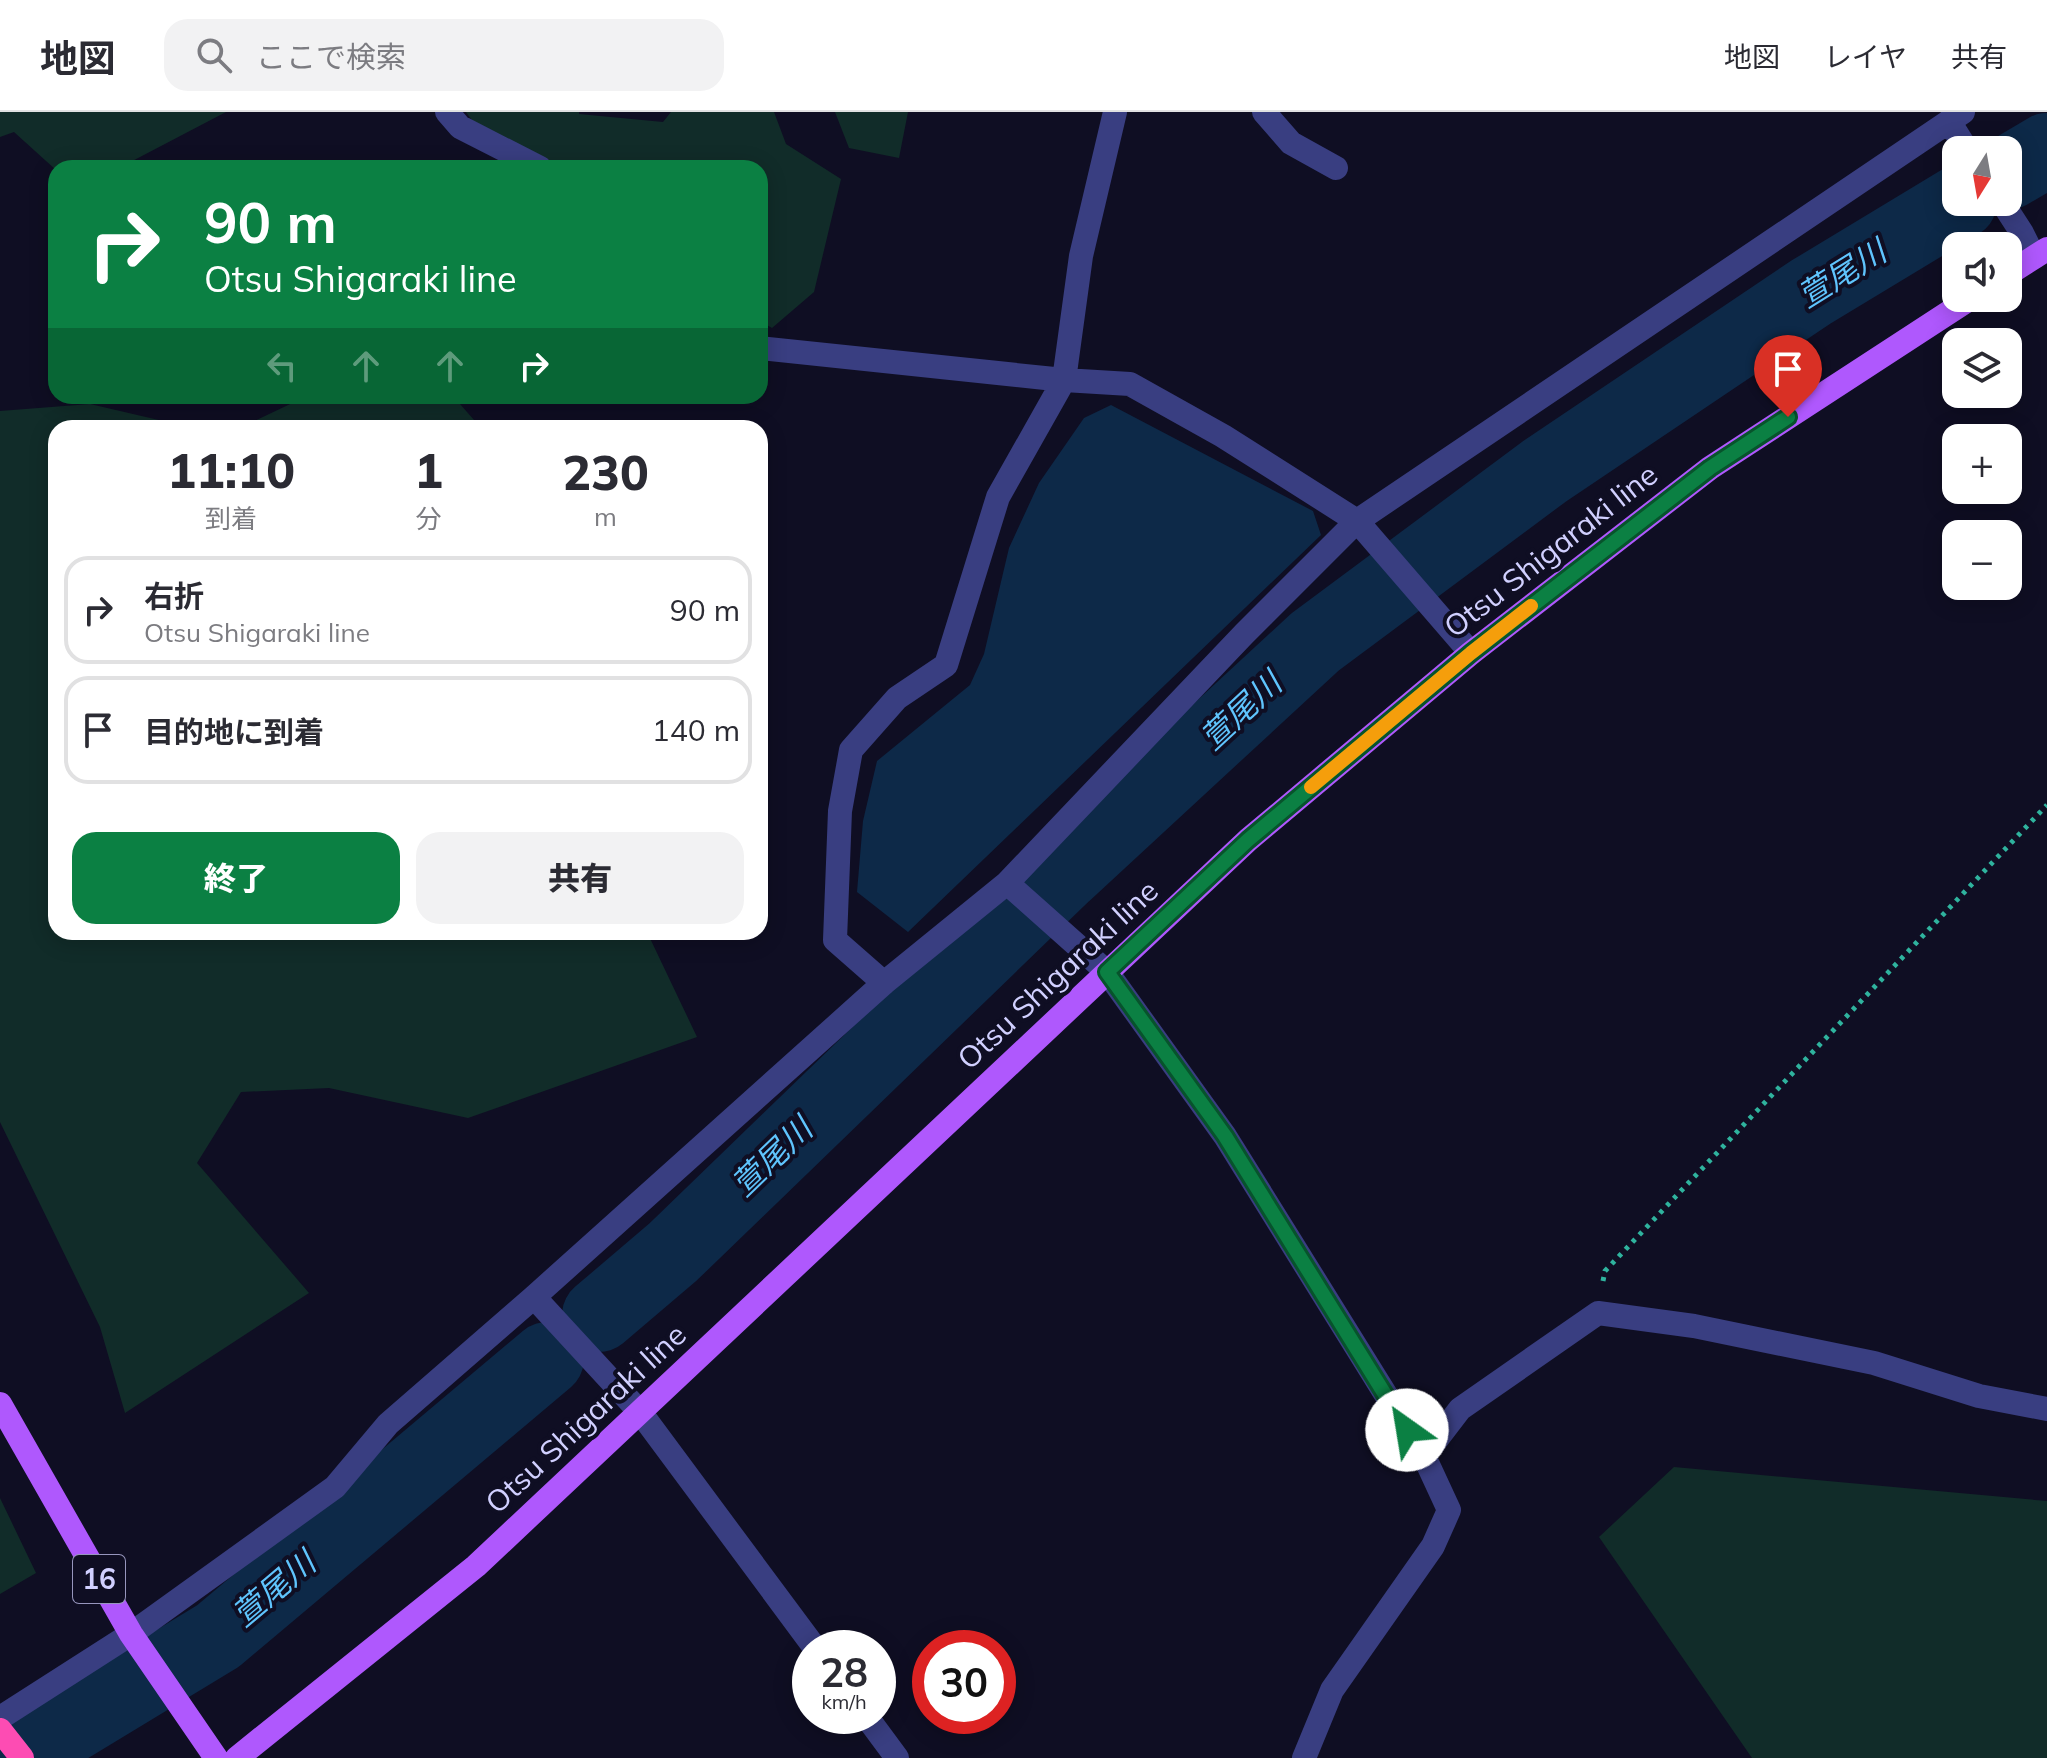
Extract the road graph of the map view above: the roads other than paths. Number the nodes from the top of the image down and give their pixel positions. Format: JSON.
{"nodes":[{"id":1,"x":447,"y":112,"type":"edge"},
{"id":2,"x":1115,"y":112,"type":"edge"},
{"id":3,"x":1264,"y":112,"type":"edge"},
{"id":4,"x":1960,"y":131,"type":"edge"},
{"id":5,"x":524,"y":160,"type":"edge"},
{"id":6,"x":1336,"y":168,"type":"dead end"},
{"id":7,"x":2011,"y":216,"type":"edge"},
{"id":8,"x":2041,"y":253,"type":"edge"},
{"id":9,"x":2022,"y":265,"type":"edge"},
{"id":10,"x":1950,"y":312,"type":"edge"},
{"id":11,"x":768,"y":349,"type":"edge"},
{"id":12,"x":1064,"y":380,"type":"junction"},
{"id":13,"x":1357,"y":521,"type":"junction"},
{"id":14,"x":1471,"y":653,"type":"junction"},
{"id":15,"x":1008,"y":884,"type":"junction"},
{"id":16,"x":1106,"y":972,"type":"junction"},
{"id":17,"x":884,"y":983,"type":"junction"},
{"id":18,"x":534,"y":1297,"type":"junction"},
{"id":19,"x":0,"y":1404,"type":"edge"},
{"id":20,"x":2047,"y":1409,"type":"edge"},
{"id":21,"x":640,"y":1412,"type":"junction"},
{"id":22,"x":1424,"y":1456,"type":"junction"},
{"id":23,"x":802,"y":1630,"type":"edge"},
{"id":24,"x":133,"y":1638,"type":"junction"},
{"id":25,"x":0,"y":1718,"type":"edge"},
{"id":26,"x":0,"y":1730,"type":"edge"},
{"id":27,"x":879,"y":1734,"type":"edge"},
{"id":28,"x":22,"y":1758,"type":"edge"},
{"id":29,"x":216,"y":1758,"type":"edge"},
{"id":30,"x":237,"y":1758,"type":"edge"},
{"id":31,"x":897,"y":1758,"type":"edge"},
{"id":32,"x":1304,"y":1758,"type":"edge"}],
"edges":[{"from":1,"to":5,"type":"street"},
{"from":2,"to":12,"type":"street"},
{"from":3,"to":6,"type":"street"},
{"from":4,"to":13,"type":"street"},
{"from":7,"to":8,"type":"street"},
{"from":8,"to":9,"type":"main road"},
{"from":10,"to":14,"type":"main road","name":"Otsu Shigaraki line"},
{"from":11,"to":12,"type":"street"},
{"from":12,"to":13,"type":"street"},
{"from":12,"to":17,"type":"street"},
{"from":13,"to":14,"type":"street"},
{"from":13,"to":15,"type":"street"},
{"from":14,"to":16,"type":"main road","name":"Otsu Shigaraki line"},
{"from":15,"to":16,"type":"street"},
{"from":15,"to":17,"type":"street"},
{"from":16,"to":21,"type":"main road","name":"Otsu Shigaraki line"},
{"from":16,"to":22,"type":"street"},
{"from":17,"to":18,"type":"street"},
{"from":18,"to":21,"type":"street"},
{"from":18,"to":24,"type":"street"},
{"from":19,"to":24,"type":"main road","number":"16"},
{"from":20,"to":22,"type":"street"},
{"from":21,"to":23,"type":"street"},
{"from":21,"to":30,"type":"main road","name":"Otsu Shigaraki line"},
{"from":22,"to":32,"type":"street"},
{"from":24,"to":25,"type":"street"},
{"from":24,"to":29,"type":"main road","number":"16"},
{"from":26,"to":28,"type":"highway"},
{"from":27,"to":31,"type":"street"}]}
